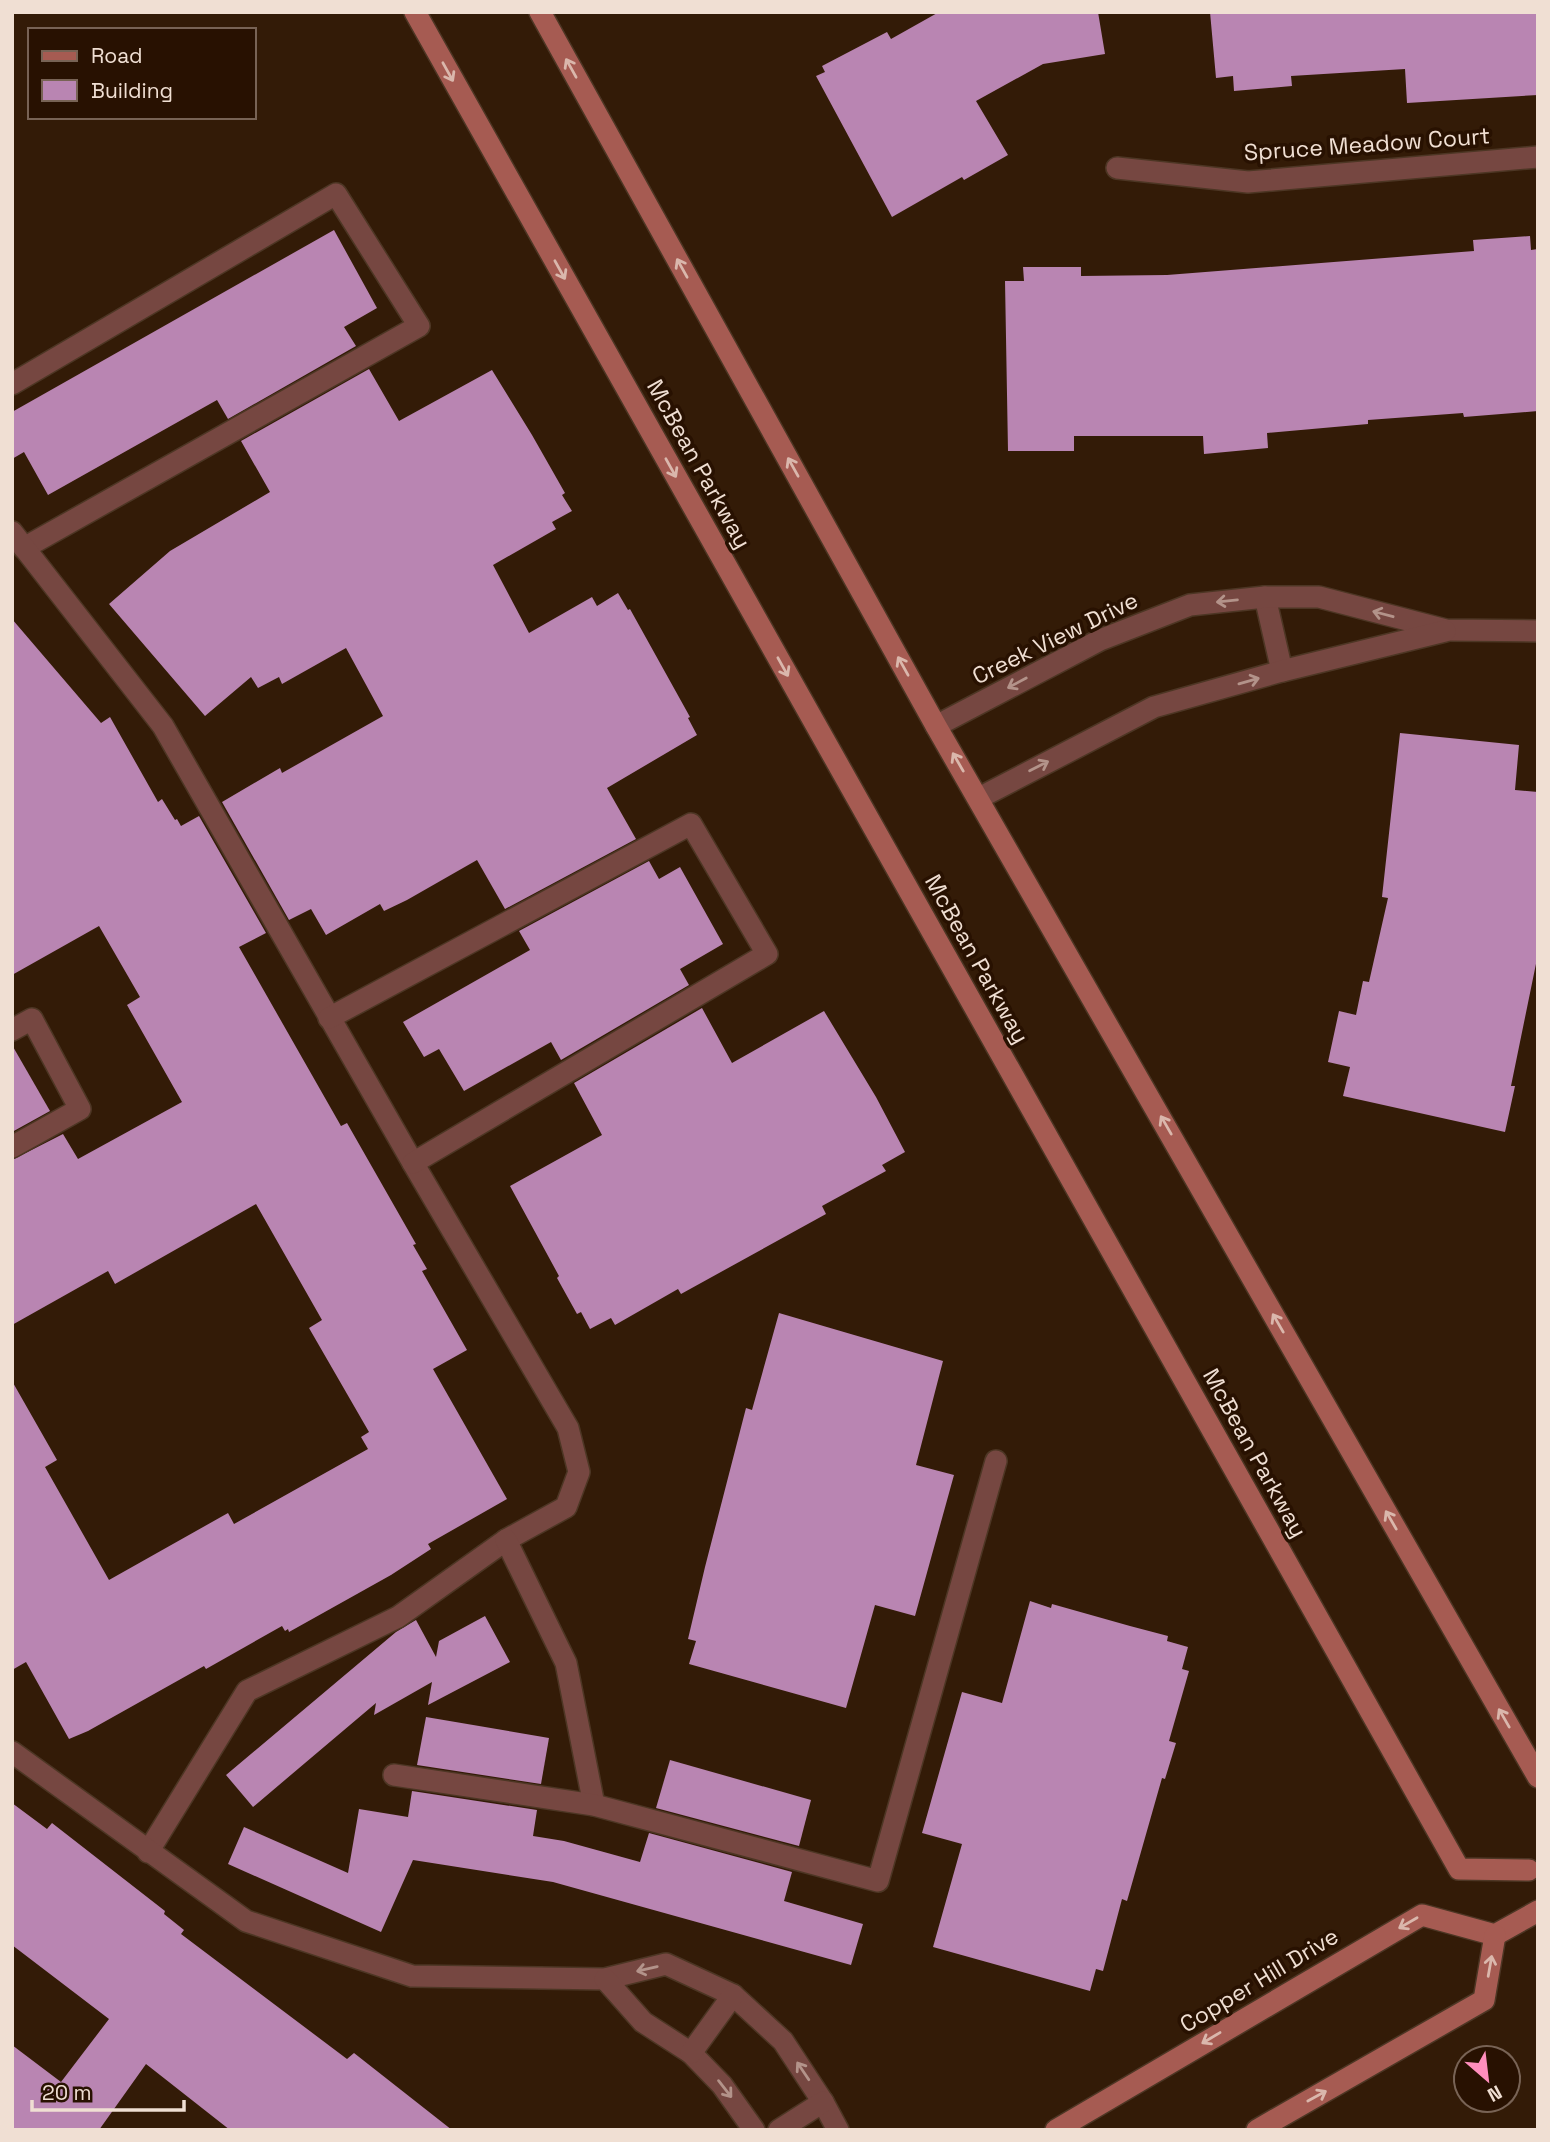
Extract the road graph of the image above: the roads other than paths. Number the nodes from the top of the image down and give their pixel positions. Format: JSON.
{"nodes":[{"id":1,"x":415,"y":12,"type":"edge"},
{"id":2,"x":540,"y":12,"type":"edge"},
{"id":3,"x":1538,"y":157,"type":"edge"},
{"id":4,"x":1117,"y":168,"type":"dead end"},
{"id":5,"x":12,"y":384,"type":"edge"},
{"id":6,"x":18,"y":540,"type":"edge"},
{"id":7,"x":1265,"y":597,"type":"junction"},
{"id":8,"x":1446,"y":631,"type":"junction"},
{"id":9,"x":1538,"y":631,"type":"edge"},
{"id":10,"x":1282,"y":671,"type":"junction"},
{"id":11,"x":936,"y":726,"type":"junction"},
{"id":12,"x":979,"y":798,"type":"junction"},
{"id":13,"x":329,"y":1018,"type":"junction"},
{"id":14,"x":12,"y":1030,"type":"edge"},
{"id":15,"x":12,"y":1147,"type":"edge"},
{"id":16,"x":412,"y":1163,"type":"junction"},
{"id":17,"x":996,"y":1461,"type":"dead end"},
{"id":18,"x":506,"y":1540,"type":"junction"},
{"id":19,"x":12,"y":1752,"type":"edge"},
{"id":20,"x":394,"y":1775,"type":"dead end"},
{"id":21,"x":1538,"y":1777,"type":"edge"},
{"id":22,"x":594,"y":1805,"type":"junction"},
{"id":23,"x":148,"y":1852,"type":"junction"},
{"id":24,"x":1535,"y":1869,"type":"edge"},
{"id":25,"x":1538,"y":1911,"type":"edge"},
{"id":26,"x":1495,"y":1935,"type":"junction"},
{"id":27,"x":604,"y":1979,"type":"junction"},
{"id":28,"x":733,"y":1995,"type":"junction"},
{"id":29,"x":691,"y":2053,"type":"junction"},
{"id":30,"x":823,"y":2102,"type":"junction"},
{"id":31,"x":754,"y":2130,"type":"edge"},
{"id":32,"x":779,"y":2130,"type":"edge"},
{"id":33,"x":838,"y":2130,"type":"edge"},
{"id":34,"x":1056,"y":2130,"type":"edge"},
{"id":35,"x":1257,"y":2130,"type":"edge"}],
"edges":[{"from":1,"to":24,"type":"main road","name":"McBean Parkway","one_way":true},
{"from":11,"to":2,"type":"main road","one_way":true},
{"from":3,"to":4,"type":"street","name":"Spruce Meadow Court"},
{"from":5,"to":6,"type":"street"},
{"from":6,"to":13,"type":"street"},
{"from":8,"to":7,"type":"street","name":"Creek View Drive","one_way":true},
{"from":7,"to":10,"type":"street"},
{"from":7,"to":11,"type":"street","name":"Creek View Drive","one_way":true},
{"from":8,"to":9,"type":"street","name":"Creek View Drive"},
{"from":8,"to":10,"type":"street","name":"Creek View Drive"},
{"from":12,"to":10,"type":"street","name":"Creek View Drive","one_way":true},
{"from":12,"to":11,"type":"main road","one_way":true},
{"from":21,"to":12,"type":"main road","one_way":true},
{"from":13,"to":16,"type":"street"},
{"from":13,"to":16,"type":"street"},
{"from":14,"to":15,"type":"street"},
{"from":16,"to":18,"type":"street"},
{"from":17,"to":22,"type":"street"},
{"from":18,"to":22,"type":"street"},
{"from":18,"to":23,"type":"street"},
{"from":19,"to":23,"type":"street"},
{"from":20,"to":22,"type":"street"},
{"from":23,"to":27,"type":"street"},
{"from":25,"to":26,"type":"main road"},
{"from":26,"to":34,"type":"main road","name":"Copper Hill Drive","one_way":true},
{"from":35,"to":26,"type":"main road","one_way":true},
{"from":28,"to":27,"type":"street","one_way":true},
{"from":27,"to":29,"type":"street"},
{"from":28,"to":29,"type":"street"},
{"from":30,"to":28,"type":"street","one_way":true},
{"from":29,"to":31,"type":"street","one_way":true},
{"from":30,"to":32,"type":"street"},
{"from":30,"to":33,"type":"street"}]}
